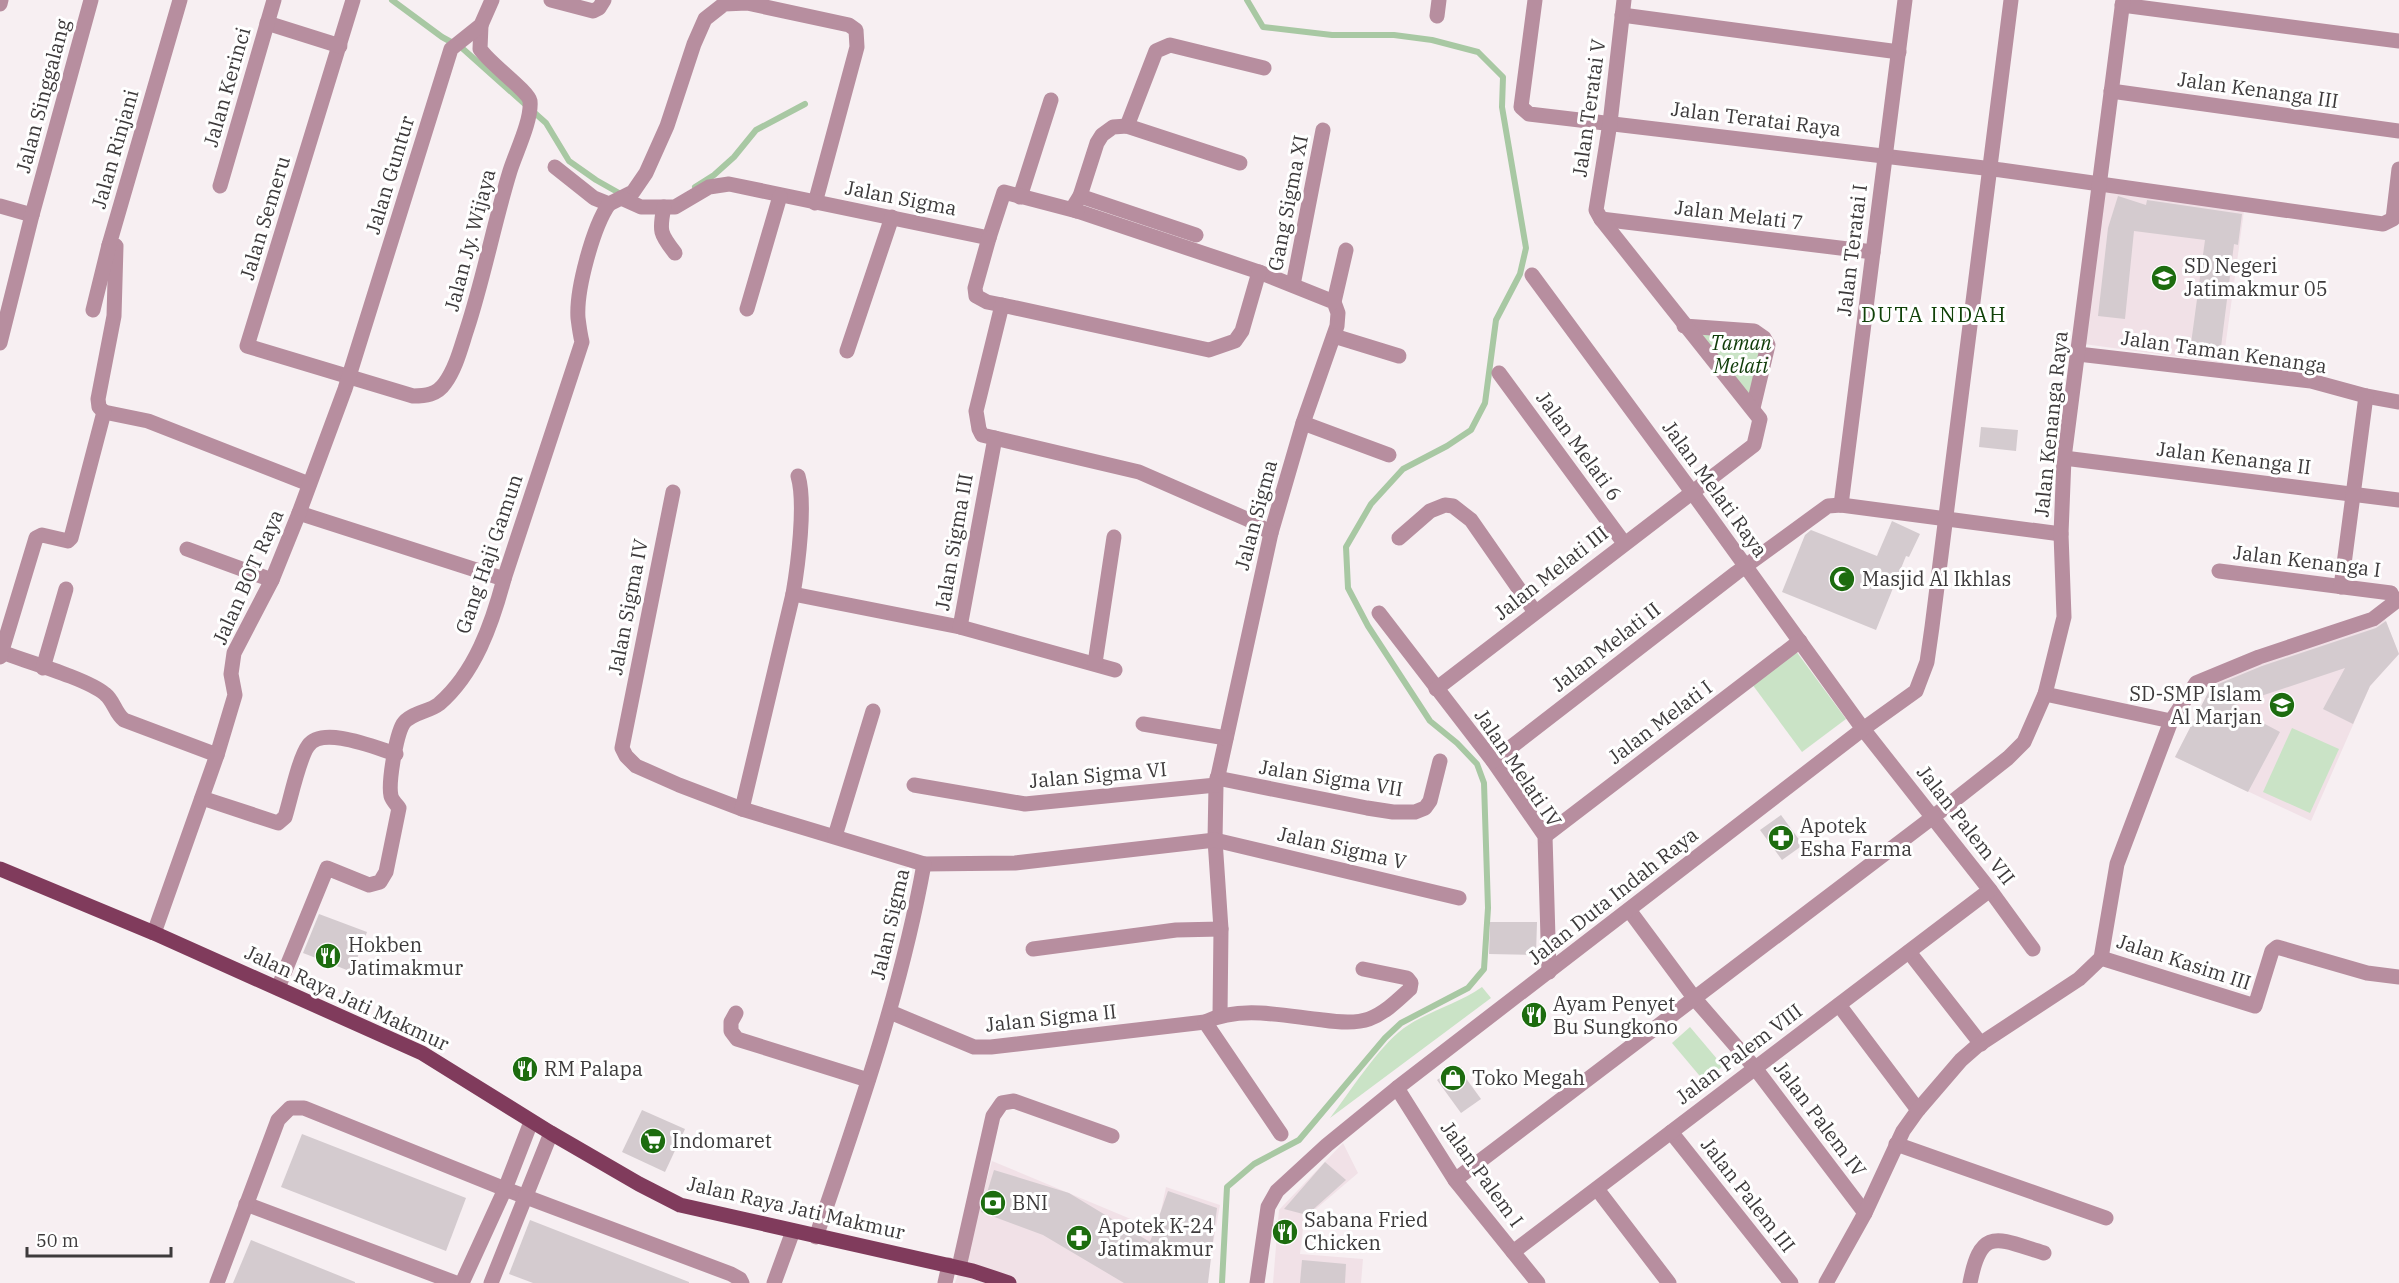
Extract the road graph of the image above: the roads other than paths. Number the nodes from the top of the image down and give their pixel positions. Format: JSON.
{"nodes":[{"id":1,"x":91,"y":0,"type":"edge"},
{"id":2,"x":180,"y":0,"type":"edge"},
{"id":3,"x":274,"y":0,"type":"edge"},
{"id":4,"x":353,"y":0,"type":"edge"},
{"id":5,"x":492,"y":0,"type":"edge"},
{"id":6,"x":550,"y":0,"type":"edge"},
{"id":7,"x":604,"y":0,"type":"edge"},
{"id":8,"x":1439,"y":0,"type":"edge"},
{"id":9,"x":1535,"y":0,"type":"edge"},
{"id":10,"x":1905,"y":0,"type":"edge"},
{"id":11,"x":2011,"y":0,"type":"edge"},
{"id":12,"x":747,"y":1,"type":"edge"},
{"id":13,"x":2122,"y":2,"type":"edge"},
{"id":14,"x":1623,"y":7,"type":"edge"},
{"id":15,"x":1437,"y":16,"type":"dead end"},
{"id":16,"x":267,"y":23,"type":"junction"},
{"id":17,"x":481,"y":25,"type":"junction"},
{"id":18,"x":2399,"y":41,"type":"edge"},
{"id":19,"x":340,"y":46,"type":"junction"},
{"id":20,"x":1899,"y":52,"type":"junction"},
{"id":21,"x":1264,"y":68,"type":"dead end"},
{"id":22,"x":2111,"y":91,"type":"junction"},
{"id":23,"x":1051,"y":100,"type":"dead end"},
{"id":24,"x":1610,"y":123,"type":"junction"},
{"id":25,"x":1127,"y":126,"type":"junction"},
{"id":26,"x":1323,"y":130,"type":"dead end"},
{"id":27,"x":2399,"y":130,"type":"edge"},
{"id":28,"x":1885,"y":156,"type":"junction"},
{"id":29,"x":1240,"y":163,"type":"dead end"},
{"id":30,"x":555,"y":167,"type":"dead end"},
{"id":31,"x":1989,"y":169,"type":"junction"},
{"id":32,"x":2399,"y":169,"type":"edge"},
{"id":33,"x":2099,"y":184,"type":"junction"},
{"id":34,"x":220,"y":186,"type":"dead end"},
{"id":35,"x":780,"y":196,"type":"junction"},
{"id":36,"x":1080,"y":196,"type":"junction"},
{"id":37,"x":1020,"y":197,"type":"junction"},
{"id":38,"x":615,"y":201,"type":"junction"},
{"id":39,"x":815,"y":202,"type":"junction"},
{"id":40,"x":0,"y":206,"type":"edge"},
{"id":41,"x":664,"y":207,"type":"junction"},
{"id":42,"x":1077,"y":212,"type":"junction"},
{"id":43,"x":32,"y":215,"type":"junction"},
{"id":44,"x":892,"y":217,"type":"junction"},
{"id":45,"x":1601,"y":219,"type":"junction"},
{"id":46,"x":1196,"y":235,"type":"dead end"},
{"id":47,"x":989,"y":238,"type":"junction"},
{"id":48,"x":109,"y":245,"type":"junction"},
{"id":49,"x":1346,"y":250,"type":"dead end"},
{"id":50,"x":1873,"y":252,"type":"junction"},
{"id":51,"x":675,"y":253,"type":"dead end"},
{"id":52,"x":1259,"y":272,"type":"junction"},
{"id":53,"x":1532,"y":275,"type":"dead end"},
{"id":54,"x":1293,"y":285,"type":"junction"},
{"id":55,"x":1334,"y":302,"type":"junction"},
{"id":56,"x":1002,"y":304,"type":"junction"},
{"id":57,"x":747,"y":309,"type":"dead end"},
{"id":58,"x":93,"y":310,"type":"dead end"},
{"id":59,"x":1684,"y":326,"type":"junction"},
{"id":60,"x":1334,"y":336,"type":"junction"},
{"id":61,"x":0,"y":343,"type":"edge"},
{"id":62,"x":847,"y":351,"type":"dead end"},
{"id":63,"x":2078,"y":354,"type":"junction"},
{"id":64,"x":1399,"y":356,"type":"dead end"},
{"id":65,"x":1499,"y":373,"type":"dead end"},
{"id":66,"x":350,"y":376,"type":"junction"},
{"id":67,"x":2366,"y":396,"type":"junction"},
{"id":68,"x":2399,"y":402,"type":"edge"},
{"id":69,"x":1753,"y":408,"type":"junction"},
{"id":70,"x":104,"y":412,"type":"junction"},
{"id":71,"x":1303,"y":423,"type":"junction"},
{"id":72,"x":994,"y":438,"type":"junction"},
{"id":73,"x":1389,"y":455,"type":"dead end"},
{"id":74,"x":2064,"y":458,"type":"junction"},
{"id":75,"x":798,"y":476,"type":"dead end"},
{"id":76,"x":309,"y":484,"type":"junction"},
{"id":77,"x":673,"y":492,"type":"dead end"},
{"id":78,"x":1692,"y":492,"type":"junction"},
{"id":79,"x":2353,"y":494,"type":"junction"},
{"id":80,"x":2399,"y":500,"type":"edge"},
{"id":81,"x":1841,"y":505,"type":"junction"},
{"id":82,"x":299,"y":513,"type":"junction"},
{"id":83,"x":1945,"y":518,"type":"junction"},
{"id":84,"x":1271,"y":533,"type":"junction"},
{"id":85,"x":2061,"y":534,"type":"junction"},
{"id":86,"x":1114,"y":537,"type":"dead end"},
{"id":87,"x":1399,"y":538,"type":"dead end"},
{"id":88,"x":1624,"y":543,"type":"junction"},
{"id":89,"x":187,"y":549,"type":"dead end"},
{"id":90,"x":1758,"y":557,"type":"joint"},
{"id":91,"x":1745,"y":566,"type":"junction"},
{"id":92,"x":2219,"y":571,"type":"dead end"},
{"id":93,"x":504,"y":579,"type":"junction"},
{"id":94,"x":272,"y":580,"type":"junction"},
{"id":95,"x":2341,"y":587,"type":"junction"},
{"id":96,"x":66,"y":590,"type":"dead end"},
{"id":97,"x":793,"y":594,"type":"junction"},
{"id":98,"x":2395,"y":596,"type":"edge"},
{"id":99,"x":1535,"y":612,"type":"junction"},
{"id":100,"x":1379,"y":613,"type":"dead end"},
{"id":101,"x":960,"y":627,"type":"junction"},
{"id":102,"x":1800,"y":641,"type":"junction"},
{"id":103,"x":1,"y":655,"type":"edge"},
{"id":104,"x":1095,"y":663,"type":"junction"},
{"id":105,"x":43,"y":668,"type":"junction"},
{"id":106,"x":1115,"y":670,"type":"dead end"},
{"id":107,"x":1436,"y":688,"type":"junction"},
{"id":108,"x":2045,"y":694,"type":"junction"},
{"id":109,"x":873,"y":711,"type":"dead end"},
{"id":110,"x":2171,"y":721,"type":"junction"},
{"id":111,"x":1143,"y":724,"type":"dead end"},
{"id":112,"x":1863,"y":729,"type":"junction"},
{"id":113,"x":1226,"y":738,"type":"junction"},
{"id":114,"x":396,"y":754,"type":"junction"},
{"id":115,"x":217,"y":756,"type":"junction"},
{"id":116,"x":1440,"y":761,"type":"dead end"},
{"id":117,"x":1493,"y":761,"type":"junction"},
{"id":118,"x":1216,"y":782,"type":"junction"},
{"id":119,"x":914,"y":785,"type":"dead end"},
{"id":120,"x":202,"y":798,"type":"junction"},
{"id":121,"x":742,"y":809,"type":"junction"},
{"id":122,"x":1933,"y":817,"type":"junction"},
{"id":123,"x":835,"y":836,"type":"junction"},
{"id":124,"x":1545,"y":836,"type":"junction"},
{"id":125,"x":1215,"y":840,"type":"junction"},
{"id":126,"x":924,"y":864,"type":"junction"},
{"id":127,"x":0,"y":869,"type":"edge"},
{"id":128,"x":1990,"y":890,"type":"junction"},
{"id":129,"x":1459,"y":898,"type":"dead end"},
{"id":130,"x":1629,"y":910,"type":"junction"},
{"id":131,"x":1221,"y":929,"type":"junction"},
{"id":132,"x":154,"y":933,"type":"junction"},
{"id":133,"x":1033,"y":949,"type":"dead end"},
{"id":134,"x":2033,"y":949,"type":"dead end"},
{"id":135,"x":1908,"y":952,"type":"junction"},
{"id":136,"x":2102,"y":958,"type":"junction"},
{"id":137,"x":1363,"y":969,"type":"dead end"},
{"id":138,"x":1549,"y":972,"type":"junction"},
{"id":139,"x":2399,"y":977,"type":"edge"},
{"id":140,"x":278,"y":987,"type":"junction"},
{"id":141,"x":1695,"y":999,"type":"junction"},
{"id":142,"x":1839,"y":1005,"type":"junction"},
{"id":143,"x":890,"y":1012,"type":"junction"},
{"id":144,"x":736,"y":1013,"type":"dead end"},
{"id":145,"x":1220,"y":1015,"type":"junction"},
{"id":146,"x":1205,"y":1022,"type":"junction"},
{"id":147,"x":1981,"y":1044,"type":"junction"},
{"id":148,"x":1755,"y":1068,"type":"junction"},
{"id":149,"x":868,"y":1080,"type":"junction"},
{"id":150,"x":1397,"y":1088,"type":"junction"},
{"id":151,"x":1918,"y":1110,"type":"junction"},
{"id":152,"x":531,"y":1122,"type":"junction"},
{"id":153,"x":1277,"y":1128,"type":"dead end"},
{"id":154,"x":1671,"y":1132,"type":"junction"},
{"id":155,"x":551,"y":1133,"type":"junction"},
{"id":156,"x":1112,"y":1136,"type":"dead end"},
{"id":157,"x":1901,"y":1146,"type":"junction"},
{"id":158,"x":1455,"y":1180,"type":"junction"},
{"id":159,"x":505,"y":1189,"type":"junction"},
{"id":160,"x":1597,"y":1189,"type":"junction"},
{"id":161,"x":526,"y":1196,"type":"junction"},
{"id":162,"x":246,"y":1204,"type":"junction"},
{"id":163,"x":1864,"y":1214,"type":"junction"},
{"id":164,"x":2106,"y":1218,"type":"dead end"},
{"id":165,"x":793,"y":1231,"type":"junction"},
{"id":166,"x":816,"y":1237,"type":"junction"},
{"id":167,"x":1513,"y":1252,"type":"junction"},
{"id":168,"x":2044,"y":1253,"type":"dead end"},
{"id":169,"x":954,"y":1266,"type":"junction"},
{"id":170,"x":217,"y":1283,"type":"edge"},
{"id":171,"x":456,"y":1283,"type":"edge"},
{"id":172,"x":462,"y":1283,"type":"edge"},
{"id":173,"x":491,"y":1283,"type":"edge"},
{"id":174,"x":742,"y":1283,"type":"edge"},
{"id":175,"x":774,"y":1283,"type":"edge"},
{"id":176,"x":945,"y":1283,"type":"edge"},
{"id":177,"x":1009,"y":1283,"type":"edge"},
{"id":178,"x":1257,"y":1283,"type":"edge"},
{"id":179,"x":1538,"y":1283,"type":"edge"},
{"id":180,"x":1669,"y":1283,"type":"edge"},
{"id":181,"x":1791,"y":1283,"type":"edge"},
{"id":182,"x":1826,"y":1283,"type":"edge"},
{"id":183,"x":1970,"y":1283,"type":"edge"}],
"edges":[{"from":1,"to":43,"type":"street","name":"Jalan Singgalang"},
{"from":2,"to":48,"type":"street","name":"Jalan Rinjani"},
{"from":3,"to":16,"type":"street","name":"Jalan Kerinci"},
{"from":4,"to":19,"type":"street","name":"Jalan Semeru"},
{"from":5,"to":17,"type":"street","name":"Jalan Guntur"},
{"from":6,"to":7,"type":"street"},
{"from":8,"to":15,"type":"street"},
{"from":9,"to":24,"type":"street","name":"Jalan Teratai Raya"},
{"from":10,"to":20,"type":"street","name":"Jalan Teratai I"},
{"from":11,"to":31,"type":"street","name":"Jalan Duta Indah Raya"},
{"from":12,"to":38,"type":"street"},
{"from":12,"to":39,"type":"street"},
{"from":13,"to":18,"type":"street"},
{"from":13,"to":22,"type":"street","name":"Jalan Kenanga Raya"},
{"from":14,"to":20,"type":"street"},
{"from":14,"to":24,"type":"street","name":"Jalan Teratai V"},
{"from":16,"to":19,"type":"street"},
{"from":16,"to":34,"type":"street","name":"Jalan Kerinci"},
{"from":17,"to":66,"type":"street","name":"Jalan Guntur"},
{"from":17,"to":66,"type":"street","name":"Jalan Jy. Wijaya"},
{"from":19,"to":66,"type":"street","name":"Jalan Semeru"},
{"from":20,"to":28,"type":"street","name":"Jalan Teratai I"},
{"from":21,"to":25,"type":"street"},
{"from":22,"to":27,"type":"street","name":"Jalan Kenanga III"},
{"from":22,"to":33,"type":"street","name":"Jalan Kenanga Raya"},
{"from":23,"to":37,"type":"street"},
{"from":24,"to":28,"type":"street","name":"Jalan Teratai Raya"},
{"from":24,"to":45,"type":"street","name":"Jalan Teratai V"},
{"from":25,"to":29,"type":"street"},
{"from":25,"to":36,"type":"street"},
{"from":26,"to":54,"type":"street","name":"Gang Sigma XI"},
{"from":28,"to":31,"type":"street","name":"Jalan Teratai Raya"},
{"from":28,"to":50,"type":"street","name":"Jalan Teratai I"},
{"from":30,"to":38,"type":"street","name":"Jalan Sigma"},
{"from":31,"to":33,"type":"street","name":"Jalan Teratai Raya"},
{"from":31,"to":83,"type":"street","name":"Jalan Duta Indah Raya"},
{"from":32,"to":33,"type":"street","name":"Jalan Teratai Raya"},
{"from":33,"to":63,"type":"street","name":"Jalan Kenanga Raya"},
{"from":35,"to":39,"type":"street","name":"Jalan Sigma"},
{"from":35,"to":41,"type":"street","name":"Jalan Sigma"},
{"from":35,"to":57,"type":"street"},
{"from":36,"to":42,"type":"street"},
{"from":36,"to":46,"type":"street"},
{"from":37,"to":42,"type":"street"},
{"from":37,"to":47,"type":"street"},
{"from":38,"to":41,"type":"street","name":"Jalan Sigma"},
{"from":38,"to":93,"type":"street","name":"Gang Haji Gamun"},
{"from":39,"to":44,"type":"street","name":"Jalan Sigma"},
{"from":40,"to":43,"type":"street"},
{"from":41,"to":51,"type":"street"},
{"from":42,"to":52,"type":"street"},
{"from":43,"to":61,"type":"street","name":"Jalan Singgalang"},
{"from":44,"to":47,"type":"street","name":"Jalan Sigma"},
{"from":44,"to":62,"type":"street"},
{"from":45,"to":50,"type":"street","name":"Jalan Melati 7"},
{"from":45,"to":59,"type":"street"},
{"from":47,"to":56,"type":"street"},
{"from":48,"to":58,"type":"street","name":"Jalan Rinjani"},
{"from":48,"to":70,"type":"street"},
{"from":49,"to":55,"type":"street","name":"Jalan Sigma"},
{"from":50,"to":81,"type":"street","name":"Jalan Teratai I"},
{"from":52,"to":54,"type":"street"},
{"from":52,"to":56,"type":"street"},
{"from":53,"to":78,"type":"street","name":"Jalan Melati Raya"},
{"from":54,"to":55,"type":"street"},
{"from":55,"to":60,"type":"street","name":"Jalan Sigma"},
{"from":56,"to":72,"type":"street"},
{"from":59,"to":69,"type":"street"},
{"from":59,"to":69,"type":"street"},
{"from":60,"to":64,"type":"street"},
{"from":60,"to":71,"type":"street","name":"Jalan Sigma"},
{"from":63,"to":67,"type":"street","name":"Jalan Taman Kenanga"},
{"from":63,"to":74,"type":"street","name":"Jalan Kenanga Raya"},
{"from":65,"to":88,"type":"street","name":"Jalan Melati 6"},
{"from":66,"to":76,"type":"street","name":"Jalan BOT Raya"},
{"from":67,"to":68,"type":"street","name":"Jalan Taman Kenanga"},
{"from":67,"to":79,"type":"street"},
{"from":69,"to":78,"type":"street","name":"Jalan Melati III"},
{"from":70,"to":76,"type":"street"},
{"from":70,"to":103,"type":"street"},
{"from":71,"to":73,"type":"street"},
{"from":71,"to":84,"type":"street","name":"Jalan Sigma"},
{"from":72,"to":84,"type":"street"},
{"from":72,"to":101,"type":"street","name":"Jalan Sigma III"},
{"from":74,"to":79,"type":"street","name":"Jalan Kenanga II"},
{"from":74,"to":85,"type":"street","name":"Jalan Kenanga Raya"},
{"from":75,"to":97,"type":"street"},
{"from":76,"to":82,"type":"street","name":"Jalan BOT Raya"},
{"from":77,"to":121,"type":"street","name":"Jalan Sigma IV"},
{"from":78,"to":88,"type":"street","name":"Jalan Melati III"},
{"from":78,"to":91,"type":"street","name":"Jalan Melati Raya"},
{"from":79,"to":80,"type":"street","name":"Jalan Kenanga II"},
{"from":79,"to":95,"type":"street"},
{"from":81,"to":83,"type":"street","name":"Jalan Kenanga Raya"},
{"from":81,"to":90,"type":"street","name":"Jalan Kenanga Raya"},
{"from":82,"to":93,"type":"street"},
{"from":82,"to":94,"type":"street","name":"Jalan BOT Raya"},
{"from":83,"to":85,"type":"street","name":"Jalan Kenanga Raya"},
{"from":83,"to":112,"type":"street","name":"Jalan Duta Indah Raya"},
{"from":84,"to":113,"type":"street","name":"Jalan Sigma"},
{"from":85,"to":108,"type":"street"},
{"from":86,"to":104,"type":"street"},
{"from":87,"to":99,"type":"street"},
{"from":88,"to":99,"type":"street","name":"Jalan Melati III"},
{"from":89,"to":94,"type":"street"},
{"from":90,"to":91,"type":"street","name":"Jalan Melati II"},
{"from":91,"to":102,"type":"street","name":"Jalan Melati Raya"},
{"from":91,"to":117,"type":"street","name":"Jalan Melati II"},
{"from":92,"to":95,"type":"street","name":"Jalan Kenanga I"},
{"from":93,"to":114,"type":"street","name":"Gang Haji Gamun"},
{"from":94,"to":115,"type":"street","name":"Jalan BOT Raya"},
{"from":95,"to":98,"type":"street","name":"Jalan Kenanga I"},
{"from":96,"to":105,"type":"street"},
{"from":97,"to":101,"type":"street","name":"Jalan Sigma III"},
{"from":97,"to":121,"type":"street"},
{"from":98,"to":110,"type":"street"},
{"from":99,"to":107,"type":"street","name":"Jalan Melati III"},
{"from":100,"to":107,"type":"street","name":"Jalan Melati IV"},
{"from":101,"to":104,"type":"street"},
{"from":102,"to":112,"type":"street","name":"Jalan Melati Raya"},
{"from":102,"to":124,"type":"street","name":"Jalan Melati I"},
{"from":103,"to":105,"type":"street"},
{"from":104,"to":106,"type":"street"},
{"from":105,"to":115,"type":"street"},
{"from":107,"to":117,"type":"street","name":"Jalan Melati IV"},
{"from":108,"to":110,"type":"street"},
{"from":108,"to":122,"type":"street"},
{"from":109,"to":123,"type":"street"},
{"from":110,"to":136,"type":"street"},
{"from":111,"to":113,"type":"street"},
{"from":112,"to":122,"type":"street","name":"Jalan Palem VII"},
{"from":112,"to":130,"type":"street","name":"Jalan Duta Indah Raya"},
{"from":113,"to":118,"type":"street","name":"Jalan Sigma"},
{"from":114,"to":120,"type":"street"},
{"from":114,"to":140,"type":"street","name":"Gang Haji Gamun"},
{"from":115,"to":120,"type":"street","name":"Jalan BOT Raya"},
{"from":116,"to":118,"type":"street","name":"Jalan Sigma VII"},
{"from":117,"to":124,"type":"street","name":"Jalan Melati IV"},
{"from":118,"to":119,"type":"street","name":"Jalan Sigma VI"},
{"from":118,"to":125,"type":"street","name":"Jalan Sigma"},
{"from":120,"to":132,"type":"street","name":"Jalan BOT Raya"},
{"from":121,"to":123,"type":"street","name":"Jalan Sigma IV"},
{"from":122,"to":128,"type":"street","name":"Jalan Palem VII"},
{"from":122,"to":141,"type":"street"},
{"from":123,"to":126,"type":"street","name":"Jalan Sigma IV"},
{"from":124,"to":138,"type":"street","name":"Jalan Melati IV"},
{"from":125,"to":126,"type":"street","name":"Jalan Sigma"},
{"from":125,"to":129,"type":"street","name":"Jalan Sigma V"},
{"from":125,"to":131,"type":"street"},
{"from":126,"to":143,"type":"street","name":"Jalan Sigma"},
{"from":127,"to":132,"type":"main road","name":"Jalan Raya Jati Makmur"},
{"from":128,"to":134,"type":"street","name":"Jalan Palem VII"},
{"from":128,"to":135,"type":"street","name":"Jalan Palem VIII"},
{"from":130,"to":138,"type":"street","name":"Jalan Duta Indah Raya"},
{"from":130,"to":141,"type":"street","name":"Jalan Palem IV"},
{"from":131,"to":133,"type":"street"},
{"from":131,"to":145,"type":"street"},
{"from":132,"to":140,"type":"main road","name":"Jalan Raya Jati Makmur"},
{"from":135,"to":142,"type":"street","name":"Jalan Palem VIII"},
{"from":135,"to":147,"type":"street"},
{"from":136,"to":139,"type":"street","name":"Jalan Kasim III"},
{"from":136,"to":147,"type":"street"},
{"from":137,"to":145,"type":"street"},
{"from":138,"to":150,"type":"street","name":"Jalan Duta Indah Raya"},
{"from":140,"to":152,"type":"main road","name":"Jalan Raya Jati Makmur"},
{"from":141,"to":148,"type":"street","name":"Jalan Palem IV"},
{"from":141,"to":158,"type":"street"},
{"from":142,"to":148,"type":"street","name":"Jalan Palem VIII"},
{"from":142,"to":151,"type":"street"},
{"from":143,"to":146,"type":"street","name":"Jalan Sigma II"},
{"from":143,"to":149,"type":"street","name":"Jalan Sigma"},
{"from":144,"to":149,"type":"street"},
{"from":145,"to":146,"type":"street","name":"Jalan Sigma II"},
{"from":146,"to":153,"type":"street"},
{"from":147,"to":151,"type":"street"},
{"from":148,"to":154,"type":"street","name":"Jalan Palem VIII"},
{"from":148,"to":163,"type":"street","name":"Jalan Palem IV"},
{"from":149,"to":166,"type":"street","name":"Jalan Sigma"},
{"from":150,"to":158,"type":"street","name":"Jalan Palem I"},
{"from":150,"to":178,"type":"street","name":"Jalan Duta Indah Raya"},
{"from":151,"to":157,"type":"street"},
{"from":152,"to":155,"type":"main road","name":"Jalan Raya Jati Makmur"},
{"from":152,"to":159,"type":"street"},
{"from":154,"to":160,"type":"street","name":"Jalan Palem VIII"},
{"from":154,"to":181,"type":"street","name":"Jalan Palem III"},
{"from":155,"to":161,"type":"street"},
{"from":155,"to":165,"type":"main road","name":"Jalan Raya Jati Makmur"},
{"from":156,"to":169,"type":"street"},
{"from":157,"to":163,"type":"street"},
{"from":157,"to":164,"type":"street"},
{"from":158,"to":167,"type":"street","name":"Jalan Palem I"},
{"from":159,"to":161,"type":"street"},
{"from":159,"to":162,"type":"street"},
{"from":159,"to":172,"type":"street"},
{"from":160,"to":167,"type":"street","name":"Jalan Palem VIII"},
{"from":160,"to":180,"type":"street"},
{"from":161,"to":173,"type":"street"},
{"from":161,"to":174,"type":"street"},
{"from":162,"to":170,"type":"street"},
{"from":162,"to":171,"type":"street"},
{"from":163,"to":182,"type":"street"},
{"from":165,"to":166,"type":"main road","name":"Jalan Raya Jati Makmur"},
{"from":165,"to":175,"type":"street"},
{"from":166,"to":169,"type":"main road","name":"Jalan Raya Jati Makmur"},
{"from":167,"to":179,"type":"street","name":"Jalan Palem I"},
{"from":168,"to":183,"type":"street"},
{"from":169,"to":176,"type":"street"},
{"from":169,"to":177,"type":"main road","name":"Jalan Raya Jati Makmur"}]}
